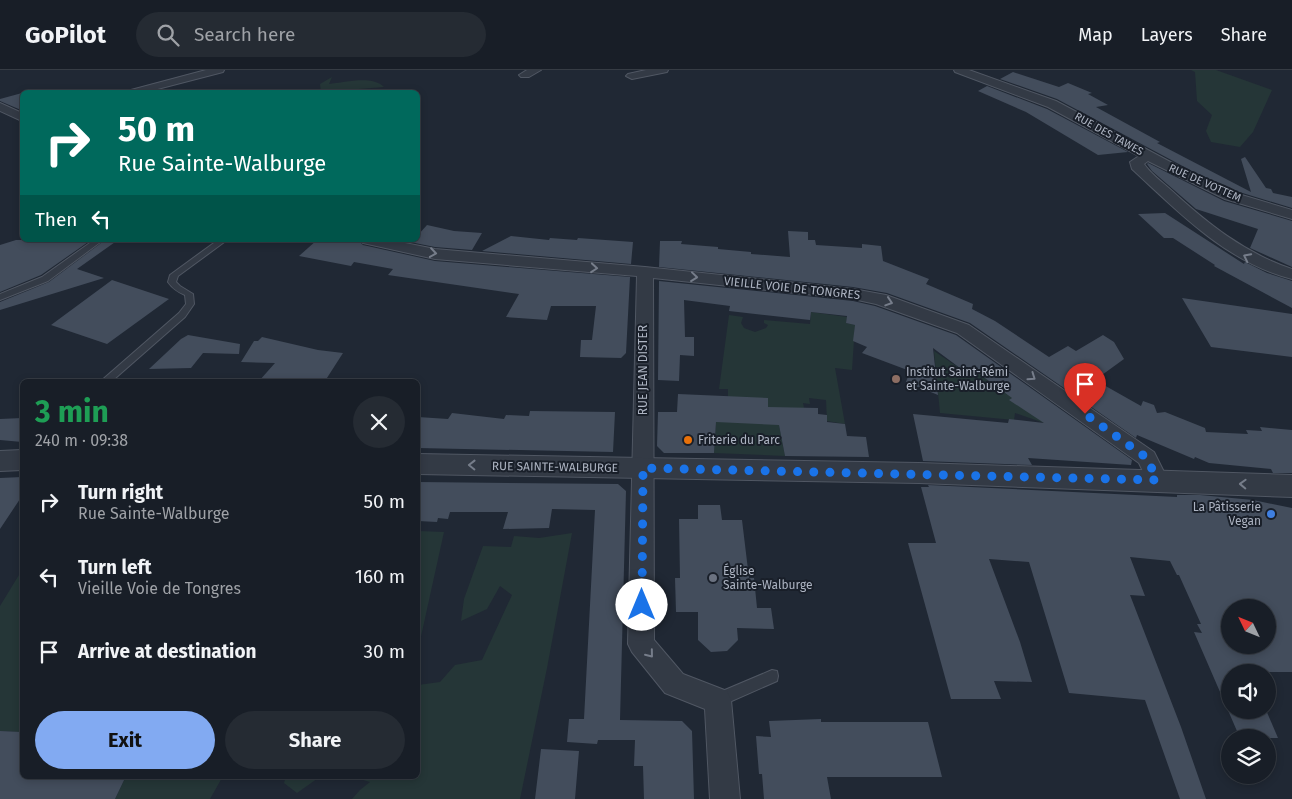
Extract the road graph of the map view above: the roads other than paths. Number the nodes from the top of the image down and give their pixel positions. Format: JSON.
{"nodes":[{"id":1,"x":219,"y":70,"type":"edge"},
{"id":2,"x":536,"y":70,"type":"edge"},
{"id":3,"x":959,"y":70,"type":"edge"},
{"id":4,"x":652,"y":71,"type":"edge"},
{"id":5,"x":526,"y":75,"type":"dead end"},
{"id":6,"x":632,"y":76,"type":"dead end"},
{"id":7,"x":143,"y":90,"type":"edge"},
{"id":8,"x":0,"y":107,"type":"edge"},
{"id":9,"x":20,"y":116,"type":"edge"},
{"id":10,"x":1148,"y":156,"type":"junction"},
{"id":11,"x":1292,"y":215,"type":"edge"},
{"id":12,"x":96,"y":242,"type":"edge"},
{"id":13,"x":220,"y":242,"type":"edge"},
{"id":14,"x":377,"y":242,"type":"edge"},
{"id":15,"x":645,"y":272,"type":"junction"},
{"id":16,"x":1292,"y":274,"type":"edge"},
{"id":17,"x":0,"y":297,"type":"edge"},
{"id":18,"x":108,"y":379,"type":"edge"},
{"id":19,"x":0,"y":450,"type":"edge"},
{"id":20,"x":20,"y":450,"type":"edge"},
{"id":21,"x":20,"y":460,"type":"edge"},
{"id":22,"x":0,"y":461,"type":"edge"},
{"id":23,"x":420,"y":464,"type":"edge"},
{"id":24,"x":643,"y":468,"type":"junction"},
{"id":25,"x":1157,"y":480,"type":"junction"},
{"id":26,"x":1292,"y":486,"type":"edge"},
{"id":27,"x":772,"y":676,"type":"dead end"},
{"id":28,"x":718,"y":700,"type":"junction"},
{"id":29,"x":725,"y":799,"type":"edge"}],
"edges":[{"from":1,"to":7,"type":"street"},
{"from":2,"to":5,"type":"street"},
{"from":3,"to":10,"type":"street","name":"RUE DES TAWES"},
{"from":4,"to":6,"type":"street"},
{"from":8,"to":9,"type":"street"},
{"from":10,"to":11,"type":"street","name":"RUE DE VOTTEM"},
{"from":16,"to":10,"type":"street","name":"RUE DES TAWES","one_way":true},
{"from":12,"to":17,"type":"lane"},
{"from":13,"to":18,"type":"lane"},
{"from":14,"to":15,"type":"street","name":"VIEILLE VOIE DE TONGRES","one_way":true},
{"from":15,"to":24,"type":"street","name":"RUE JEAN DISTER"},
{"from":15,"to":25,"type":"street","name":"VIEILLE VOIE DE TONGRES","one_way":true},
{"from":19,"to":20,"type":"street"},
{"from":21,"to":22,"type":"street"},
{"from":24,"to":23,"type":"street","name":"RUE SAINTE-WALBURGE","one_way":true},
{"from":24,"to":25,"type":"street","name":"RUE SAINTE-WALBURGE"},
{"from":24,"to":28,"type":"street","name":"RUE JEAN DISTER","one_way":true},
{"from":26,"to":25,"type":"street","name":"RUE SAINTE-WALBURGE","one_way":true},
{"from":27,"to":28,"type":"lane"},
{"from":28,"to":29,"type":"street"}]}
